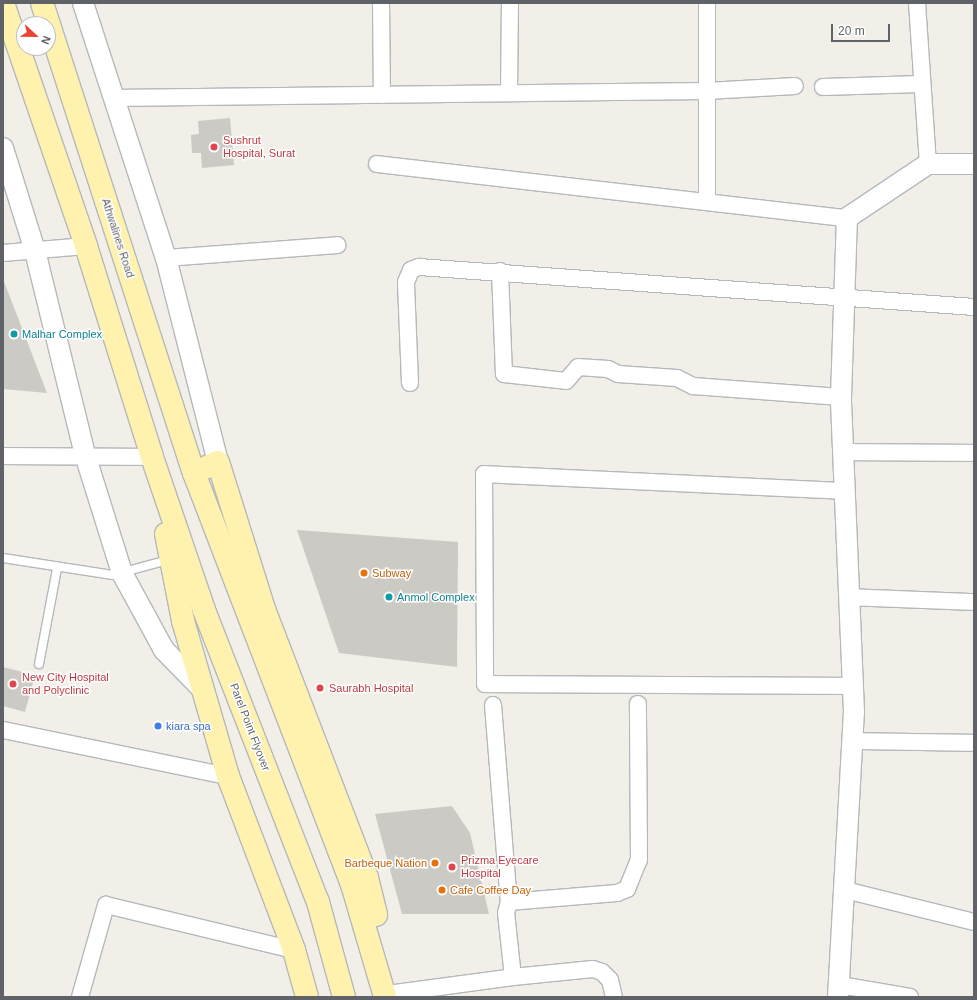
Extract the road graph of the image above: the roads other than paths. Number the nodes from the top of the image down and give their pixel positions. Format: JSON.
{"nodes":[{"id":1,"x":3,"y":3,"type":"edge"},
{"id":2,"x":42,"y":3,"type":"edge"},
{"id":3,"x":82,"y":3,"type":"edge"},
{"id":4,"x":381,"y":3,"type":"edge"},
{"id":5,"x":510,"y":3,"type":"edge"},
{"id":6,"x":707,"y":3,"type":"edge"},
{"id":7,"x":917,"y":3,"type":"edge"},
{"id":8,"x":921,"y":84,"type":"junction"},
{"id":9,"x":794,"y":86,"type":"dead end"},
{"id":10,"x":823,"y":87,"type":"dead end"},
{"id":11,"x":707,"y":91,"type":"junction"},
{"id":12,"x":509,"y":93,"type":"junction"},
{"id":13,"x":382,"y":95,"type":"junction"},
{"id":14,"x":113,"y":98,"type":"junction"},
{"id":15,"x":3,"y":148,"type":"edge"},
{"id":16,"x":377,"y":164,"type":"dead end"},
{"id":17,"x":928,"y":164,"type":"junction"},
{"id":18,"x":974,"y":164,"type":"edge"},
{"id":19,"x":707,"y":202,"type":"junction"},
{"id":20,"x":847,"y":218,"type":"junction"},
{"id":21,"x":338,"y":245,"type":"dead end"},
{"id":22,"x":86,"y":246,"type":"junction"},
{"id":23,"x":36,"y":251,"type":"junction"},
{"id":24,"x":3,"y":254,"type":"edge"},
{"id":25,"x":166,"y":258,"type":"junction"},
{"id":26,"x":500,"y":271,"type":"junction"},
{"id":27,"x":844,"y":299,"type":"junction"},
{"id":28,"x":974,"y":307,"type":"edge"},
{"id":29,"x":410,"y":383,"type":"dead end"},
{"id":30,"x":841,"y":397,"type":"junction"},
{"id":31,"x":844,"y":452,"type":"junction"},
{"id":32,"x":974,"y":453,"type":"edge"},
{"id":33,"x":3,"y":456,"type":"edge"},
{"id":34,"x":152,"y":457,"type":"junction"},
{"id":35,"x":86,"y":458,"type":"junction"},
{"id":36,"x":218,"y":462,"type":"junction"},
{"id":37,"x":194,"y":473,"type":"junction"},
{"id":38,"x":844,"y":491,"type":"junction"},
{"id":39,"x":3,"y":558,"type":"edge"},
{"id":40,"x":171,"y":559,"type":"junction"},
{"id":41,"x":57,"y":569,"type":"junction"},
{"id":42,"x":122,"y":573,"type":"junction"},
{"id":43,"x":848,"y":597,"type":"junction"},
{"id":44,"x":974,"y":602,"type":"edge"},
{"id":45,"x":40,"y":664,"type":"dead end"},
{"id":46,"x":852,"y":686,"type":"junction"},
{"id":47,"x":203,"y":690,"type":"junction"},
{"id":48,"x":638,"y":704,"type":"dead end"},
{"id":49,"x":493,"y":705,"type":"dead end"},
{"id":50,"x":3,"y":730,"type":"edge"},
{"id":51,"x":852,"y":741,"type":"junction"},
{"id":52,"x":974,"y":743,"type":"edge"},
{"id":53,"x":228,"y":776,"type":"junction"},
{"id":54,"x":845,"y":890,"type":"junction"},
{"id":55,"x":509,"y":902,"type":"junction"},
{"id":56,"x":974,"y":922,"type":"edge"},
{"id":57,"x":294,"y":950,"type":"junction"},
{"id":58,"x":514,"y":977,"type":"junction"},
{"id":59,"x":839,"y":991,"type":"edge"},
{"id":60,"x":392,"y":996,"type":"edge"},
{"id":61,"x":80,"y":997,"type":"edge"},
{"id":62,"x":307,"y":997,"type":"edge"},
{"id":63,"x":344,"y":997,"type":"edge"},
{"id":64,"x":614,"y":997,"type":"edge"},
{"id":65,"x":910,"y":997,"type":"edge"}],
"edges":[{"from":1,"to":22,"type":"main road"},
{"from":2,"to":37,"type":"main road","name":"Athwalines Road"},
{"from":3,"to":14,"type":"street"},
{"from":4,"to":13,"type":"street"},
{"from":5,"to":12,"type":"street"},
{"from":6,"to":11,"type":"street"},
{"from":7,"to":8,"type":"street"},
{"from":8,"to":10,"type":"street"},
{"from":8,"to":17,"type":"street"},
{"from":9,"to":11,"type":"street"},
{"from":11,"to":12,"type":"street"},
{"from":11,"to":19,"type":"street"},
{"from":12,"to":13,"type":"street"},
{"from":13,"to":14,"type":"street"},
{"from":14,"to":25,"type":"street"},
{"from":15,"to":23,"type":"street"},
{"from":16,"to":19,"type":"street"},
{"from":17,"to":18,"type":"street"},
{"from":17,"to":20,"type":"street"},
{"from":19,"to":20,"type":"street"},
{"from":20,"to":27,"type":"street"},
{"from":21,"to":25,"type":"street"},
{"from":22,"to":23,"type":"street"},
{"from":22,"to":34,"type":"main road"},
{"from":23,"to":24,"type":"street"},
{"from":23,"to":35,"type":"street"},
{"from":25,"to":36,"type":"street"},
{"from":26,"to":27,"type":"street"},
{"from":26,"to":29,"type":"street"},
{"from":26,"to":30,"type":"street"},
{"from":27,"to":28,"type":"street"},
{"from":27,"to":30,"type":"street"},
{"from":30,"to":31,"type":"street"},
{"from":31,"to":32,"type":"street"},
{"from":31,"to":38,"type":"street"},
{"from":33,"to":35,"type":"street"},
{"from":34,"to":35,"type":"street"},
{"from":34,"to":40,"type":"main road"},
{"from":34,"to":63,"type":"main road","name":"Parel Point Flyover"},
{"from":35,"to":42,"type":"street"},
{"from":36,"to":37,"type":"main road"},
{"from":36,"to":60,"type":"main road"},
{"from":37,"to":60,"type":"main road"},
{"from":38,"to":43,"type":"street"},
{"from":38,"to":46,"type":"street"},
{"from":39,"to":41,"type":"lane"},
{"from":40,"to":42,"type":"lane"},
{"from":40,"to":47,"type":"main road"},
{"from":41,"to":42,"type":"lane"},
{"from":41,"to":45,"type":"lane"},
{"from":42,"to":47,"type":"street"},
{"from":43,"to":44,"type":"street"},
{"from":43,"to":46,"type":"street"},
{"from":46,"to":51,"type":"street"},
{"from":47,"to":53,"type":"main road"},
{"from":48,"to":55,"type":"street"},
{"from":49,"to":55,"type":"street"},
{"from":50,"to":53,"type":"street"},
{"from":51,"to":52,"type":"street"},
{"from":51,"to":54,"type":"street"},
{"from":53,"to":57,"type":"main road"},
{"from":54,"to":56,"type":"street"},
{"from":54,"to":59,"type":"street"},
{"from":55,"to":58,"type":"street"},
{"from":57,"to":61,"type":"street"},
{"from":57,"to":62,"type":"main road"},
{"from":58,"to":60,"type":"street"},
{"from":58,"to":64,"type":"street"},
{"from":59,"to":65,"type":"street"}]}
